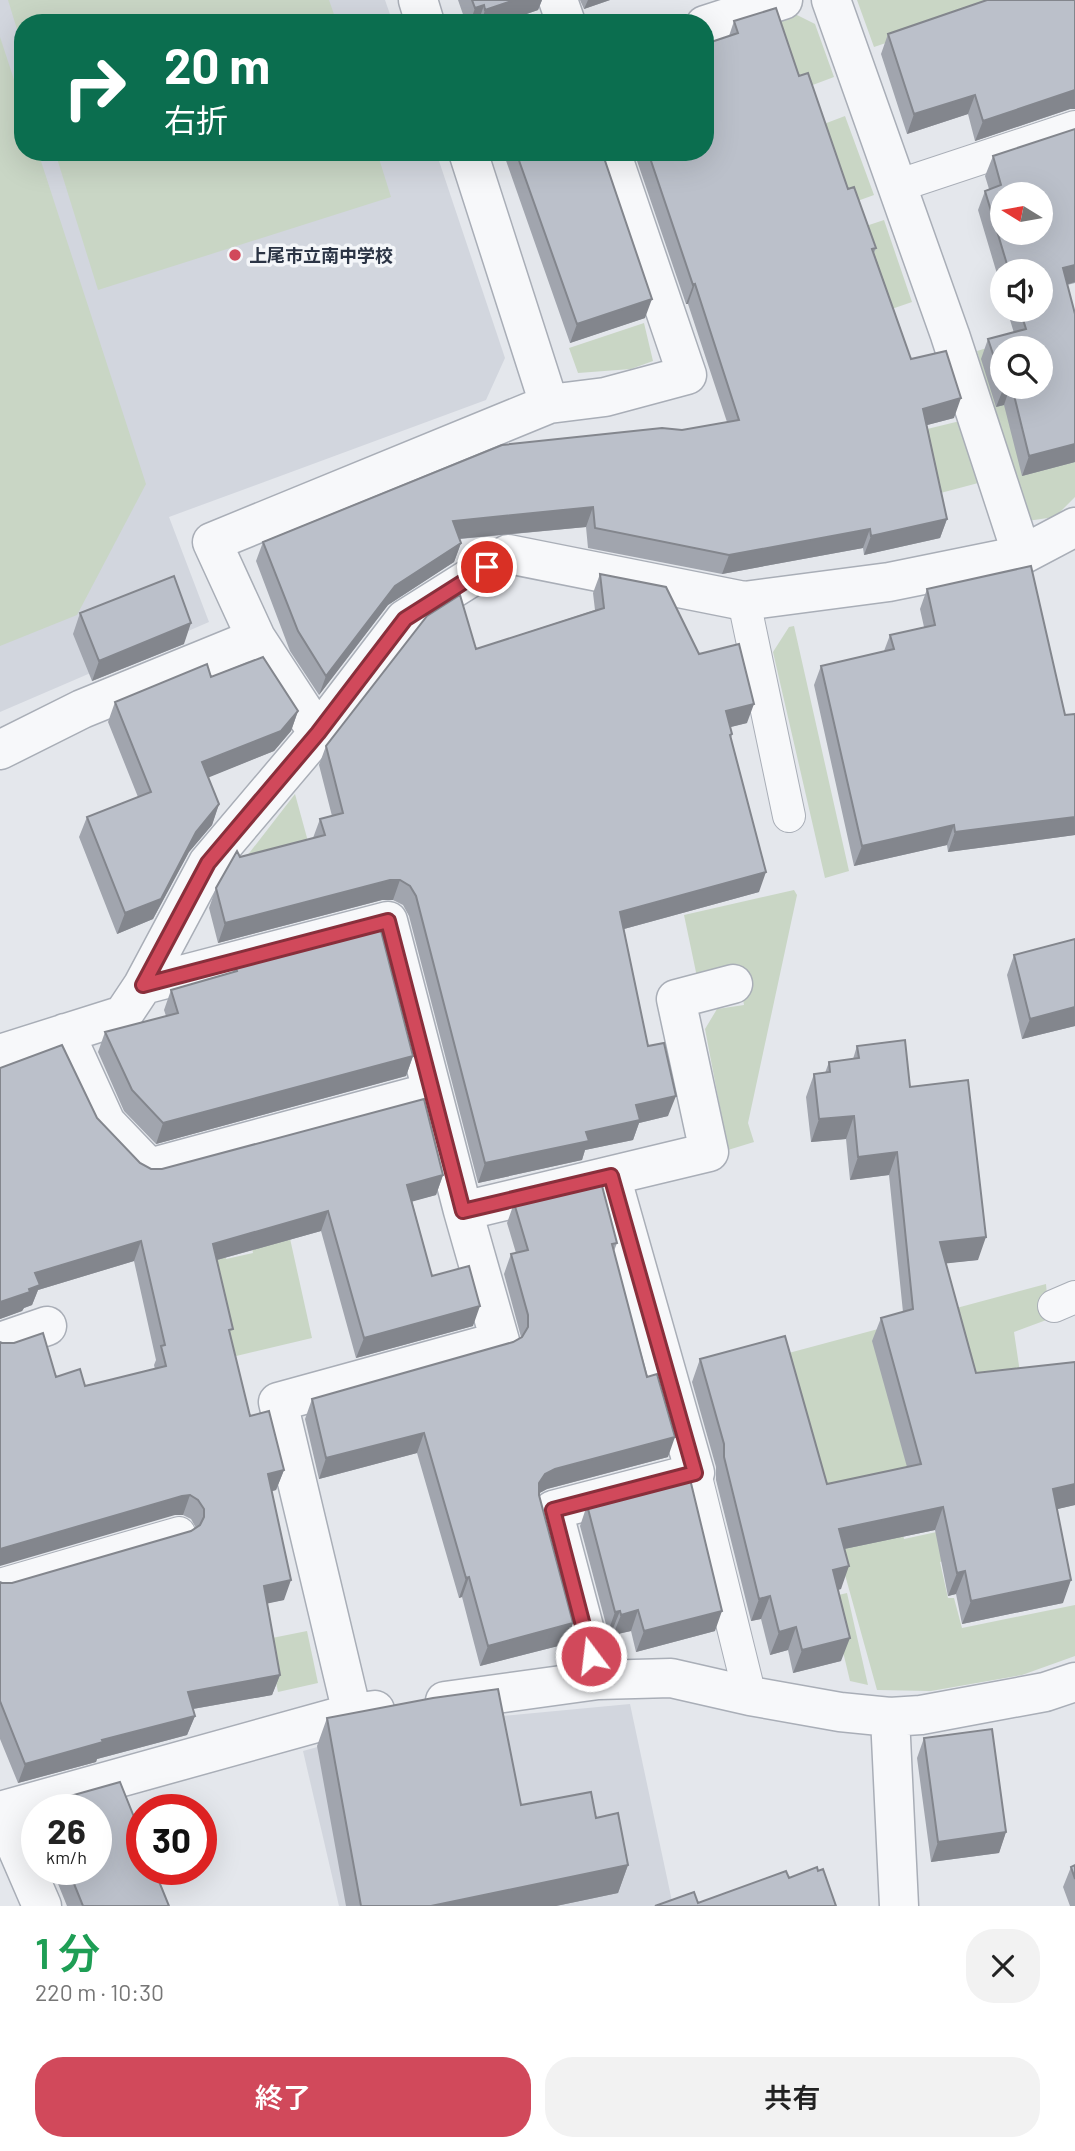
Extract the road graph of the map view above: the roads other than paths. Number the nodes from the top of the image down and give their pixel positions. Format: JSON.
{"nodes":[{"id":1,"x":783,"y":0,"type":"edge"},
{"id":2,"x":831,"y":0,"type":"edge"},
{"id":3,"x":714,"y":22,"type":"edge"},
{"id":4,"x":1075,"y":127,"type":"edge"},
{"id":5,"x":471,"y":161,"type":"edge"},
{"id":6,"x":614,"y":161,"type":"edge"},
{"id":7,"x":897,"y":186,"type":"junction"},
{"id":8,"x":549,"y":404,"type":"junction"},
{"id":9,"x":1075,"y":527,"type":"edge"},
{"id":10,"x":1022,"y":555,"type":"junction"},
{"id":11,"x":744,"y":601,"type":"junction"},
{"id":12,"x":256,"y":638,"type":"junction"},
{"id":13,"x":318,"y":733,"type":"junction"},
{"id":14,"x":0,"y":750,"type":"edge"},
{"id":15,"x":789,"y":816,"type":"dead end"},
{"id":16,"x":733,"y":984,"type":"dead end"},
{"id":17,"x":143,"y":985,"type":"junction"},
{"id":18,"x":65,"y":1033,"type":"junction"},
{"id":19,"x":0,"y":1054,"type":"edge"},
{"id":20,"x":431,"y":1092,"type":"junction"},
{"id":21,"x":611,"y":1176,"type":"junction"},
{"id":22,"x":463,"y":1211,"type":"junction"},
{"id":23,"x":47,"y":1326,"type":"dead end"},
{"id":24,"x":0,"y":1342,"type":"edge"},
{"id":25,"x":695,"y":1473,"type":"junction"},
{"id":26,"x":179,"y":1533,"type":"edge"},
{"id":27,"x":0,"y":1585,"type":"edge"},
{"id":28,"x":598,"y":1681,"type":"junction"},
{"id":29,"x":1075,"y":1682,"type":"edge"},
{"id":30,"x":750,"y":1696,"type":"junction"},
{"id":31,"x":352,"y":1713,"type":"junction"},
{"id":32,"x":890,"y":1717,"type":"junction"},
{"id":33,"x":1,"y":1811,"type":"edge"},
{"id":34,"x":41,"y":1906,"type":"edge"},
{"id":35,"x":900,"y":1906,"type":"edge"}],
"edges":[{"from":1,"to":3,"type":"street"},
{"from":2,"to":7,"type":"street"},
{"from":4,"to":7,"type":"lane"},
{"from":5,"to":8,"type":"street"},
{"from":6,"to":8,"type":"street"},
{"from":7,"to":10,"type":"street"},
{"from":8,"to":12,"type":"street"},
{"from":9,"to":10,"type":"street"},
{"from":10,"to":11,"type":"street"},
{"from":11,"to":13,"type":"street"},
{"from":11,"to":15,"type":"lane"},
{"from":12,"to":13,"type":"street"},
{"from":12,"to":14,"type":"street"},
{"from":13,"to":17,"type":"street"},
{"from":16,"to":21,"type":"street"},
{"from":17,"to":18,"type":"street"},
{"from":17,"to":20,"type":"street"},
{"from":18,"to":19,"type":"street"},
{"from":18,"to":20,"type":"street"},
{"from":20,"to":22,"type":"street"},
{"from":21,"to":22,"type":"street"},
{"from":21,"to":25,"type":"street"},
{"from":22,"to":31,"type":"street"},
{"from":23,"to":24,"type":"street"},
{"from":25,"to":28,"type":"street"},
{"from":25,"to":30,"type":"lane"},
{"from":26,"to":27,"type":"lane"},
{"from":28,"to":30,"type":"street"},
{"from":28,"to":31,"type":"street"},
{"from":29,"to":32,"type":"street"},
{"from":30,"to":32,"type":"street"},
{"from":31,"to":33,"type":"street"},
{"from":32,"to":35,"type":"street"},
{"from":33,"to":34,"type":"street"}]}
